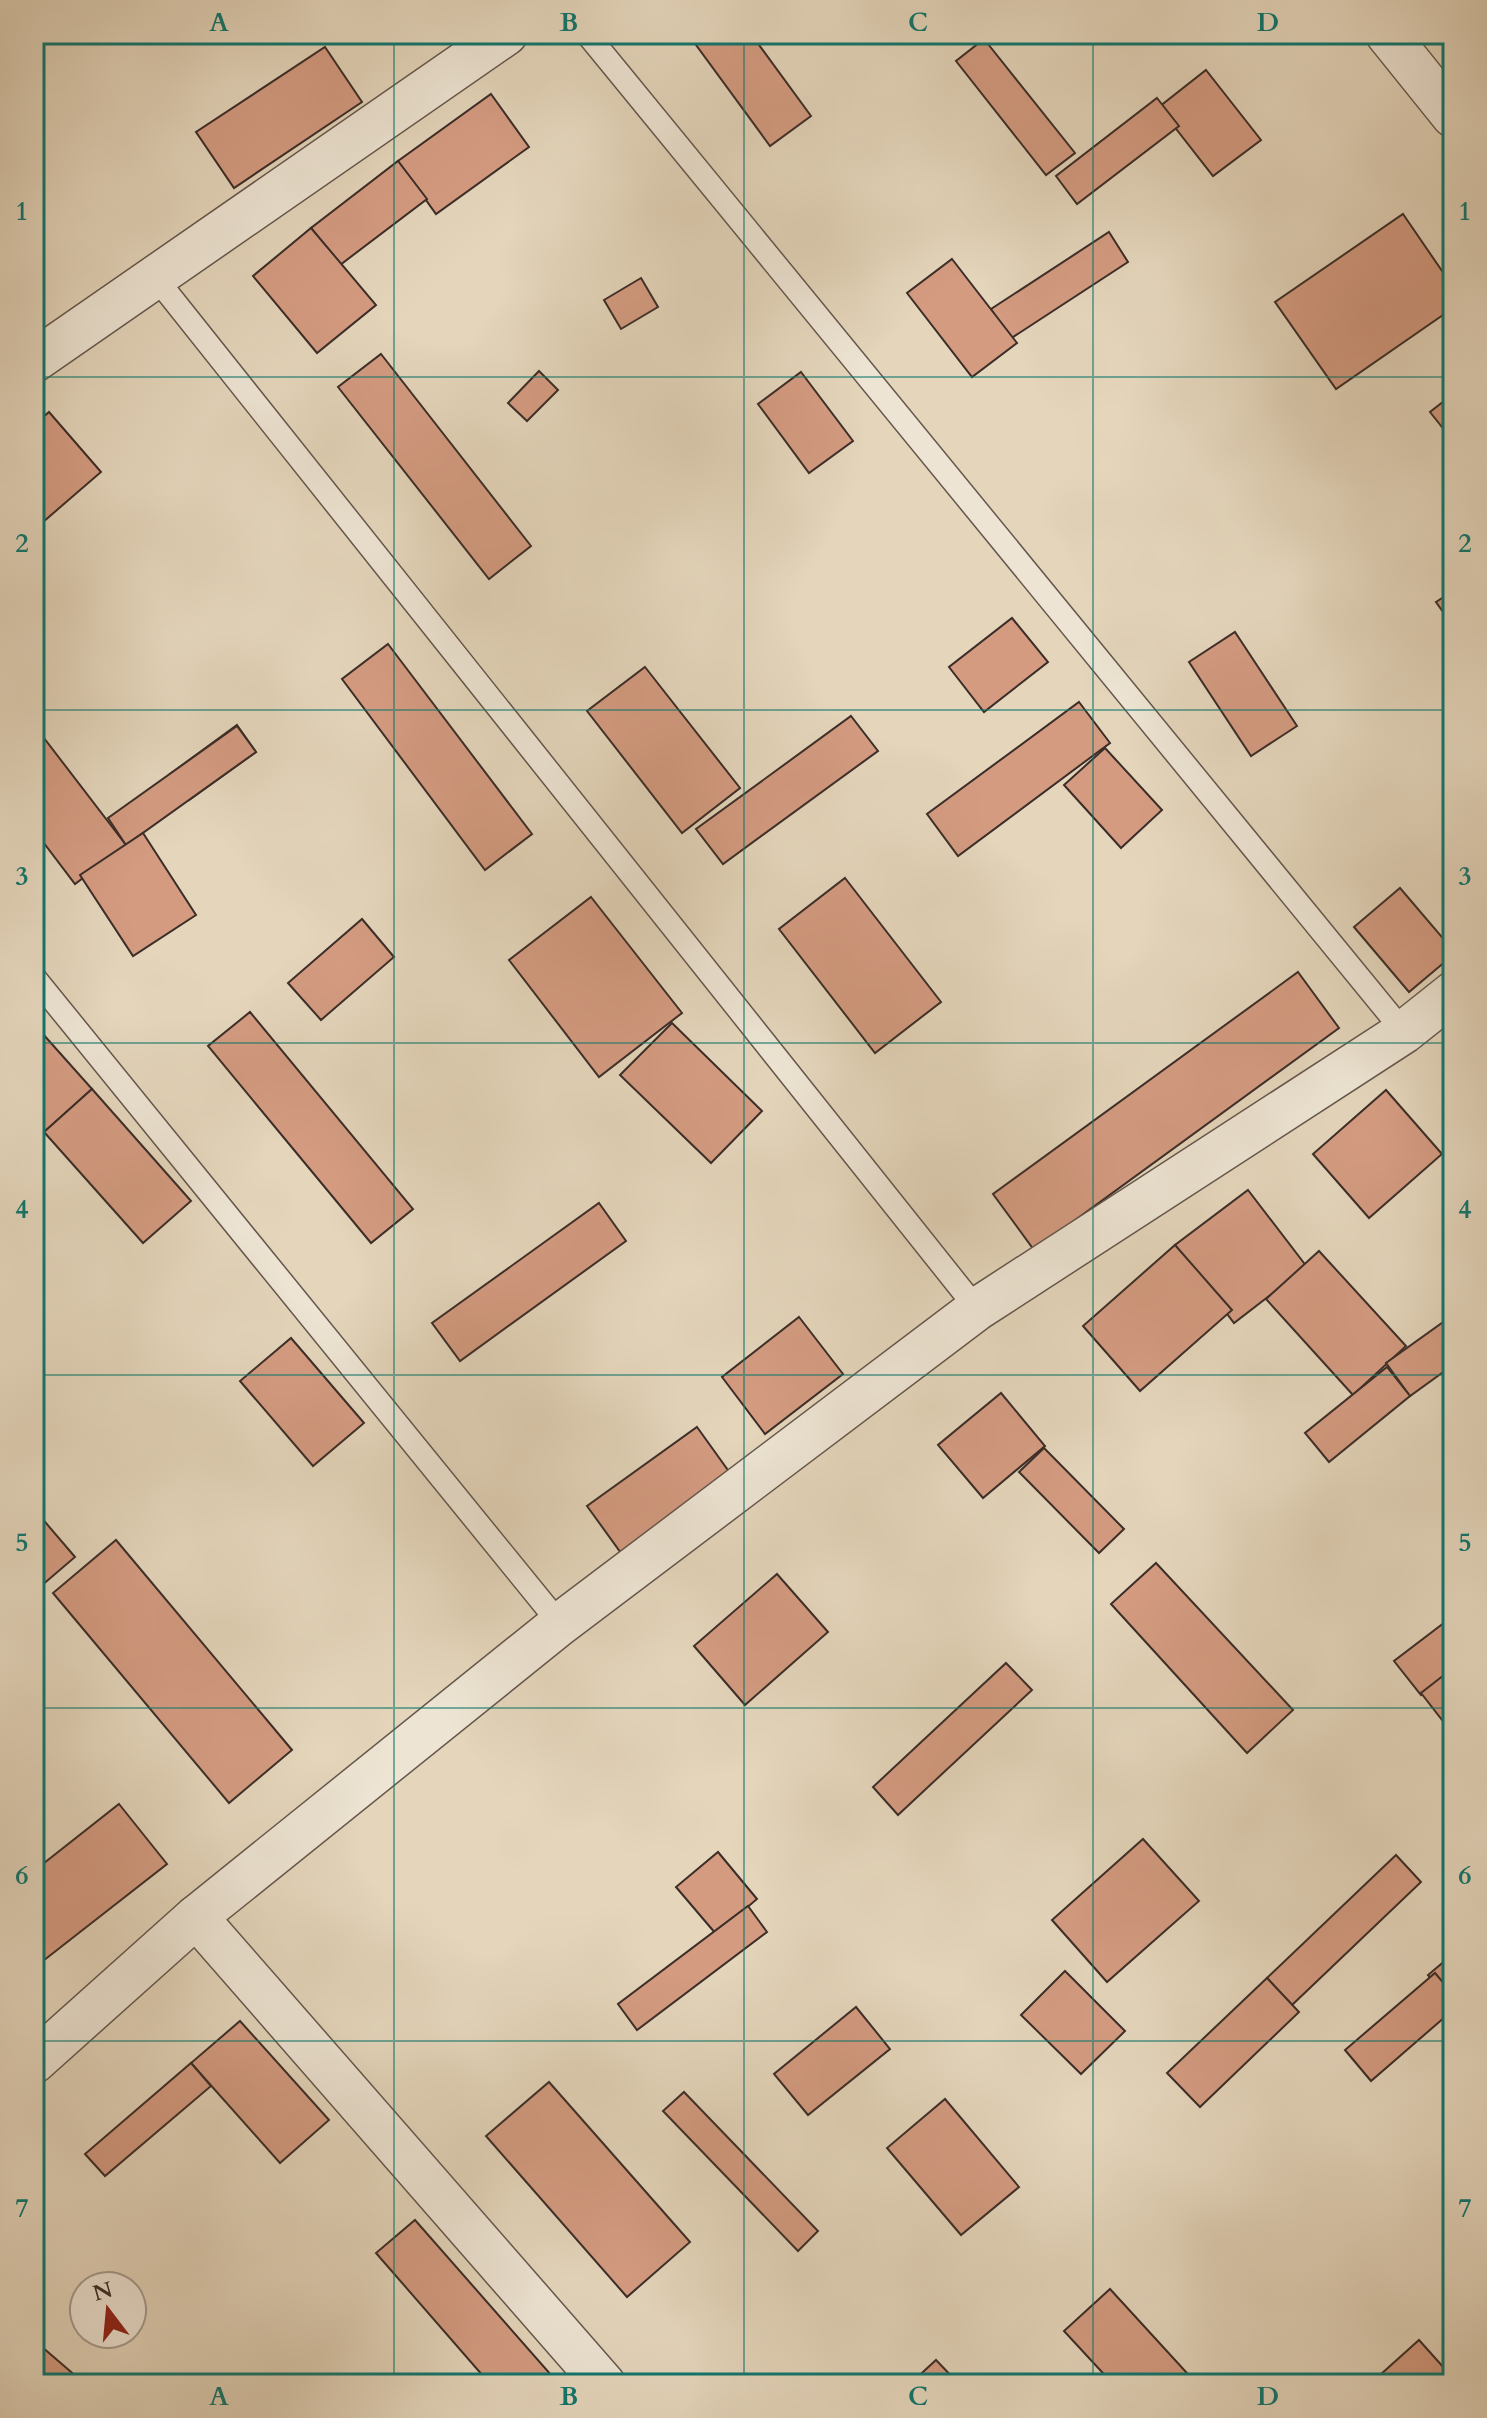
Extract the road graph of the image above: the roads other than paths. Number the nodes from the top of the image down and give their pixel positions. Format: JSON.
{"nodes":[{"id":1,"x":506,"y":34,"type":"edge"},
{"id":2,"x":587,"y":34,"type":"edge"},
{"id":3,"x":1387,"y":34,"type":"edge"},
{"id":4,"x":1453,"y":116,"type":"edge"},
{"id":5,"x":155,"y":277,"type":"junction"},
{"id":6,"x":34,"y":361,"type":"edge"},
{"id":7,"x":34,"y":977,"type":"edge"},
{"id":8,"x":1453,"y":993,"type":"edge"},
{"id":9,"x":1404,"y":1032,"type":"junction"},
{"id":10,"x":977,"y":1309,"type":"junction"},
{"id":11,"x":560,"y":1624,"type":"junction"},
{"id":12,"x":196,"y":1917,"type":"junction"},
{"id":13,"x":34,"y":2062,"type":"edge"},
{"id":14,"x":604,"y":2384,"type":"edge"}],
"edges":[{"from":1,"to":5,"type":"street"},
{"from":2,"to":9,"type":"lane"},
{"from":3,"to":4,"type":"street"},
{"from":5,"to":6,"type":"street"},
{"from":5,"to":10,"type":"lane"},
{"from":7,"to":11,"type":"lane"},
{"from":8,"to":9,"type":"street"},
{"from":9,"to":10,"type":"street"},
{"from":10,"to":11,"type":"street"},
{"from":11,"to":12,"type":"street"},
{"from":12,"to":13,"type":"street"},
{"from":12,"to":14,"type":"street"}]}
